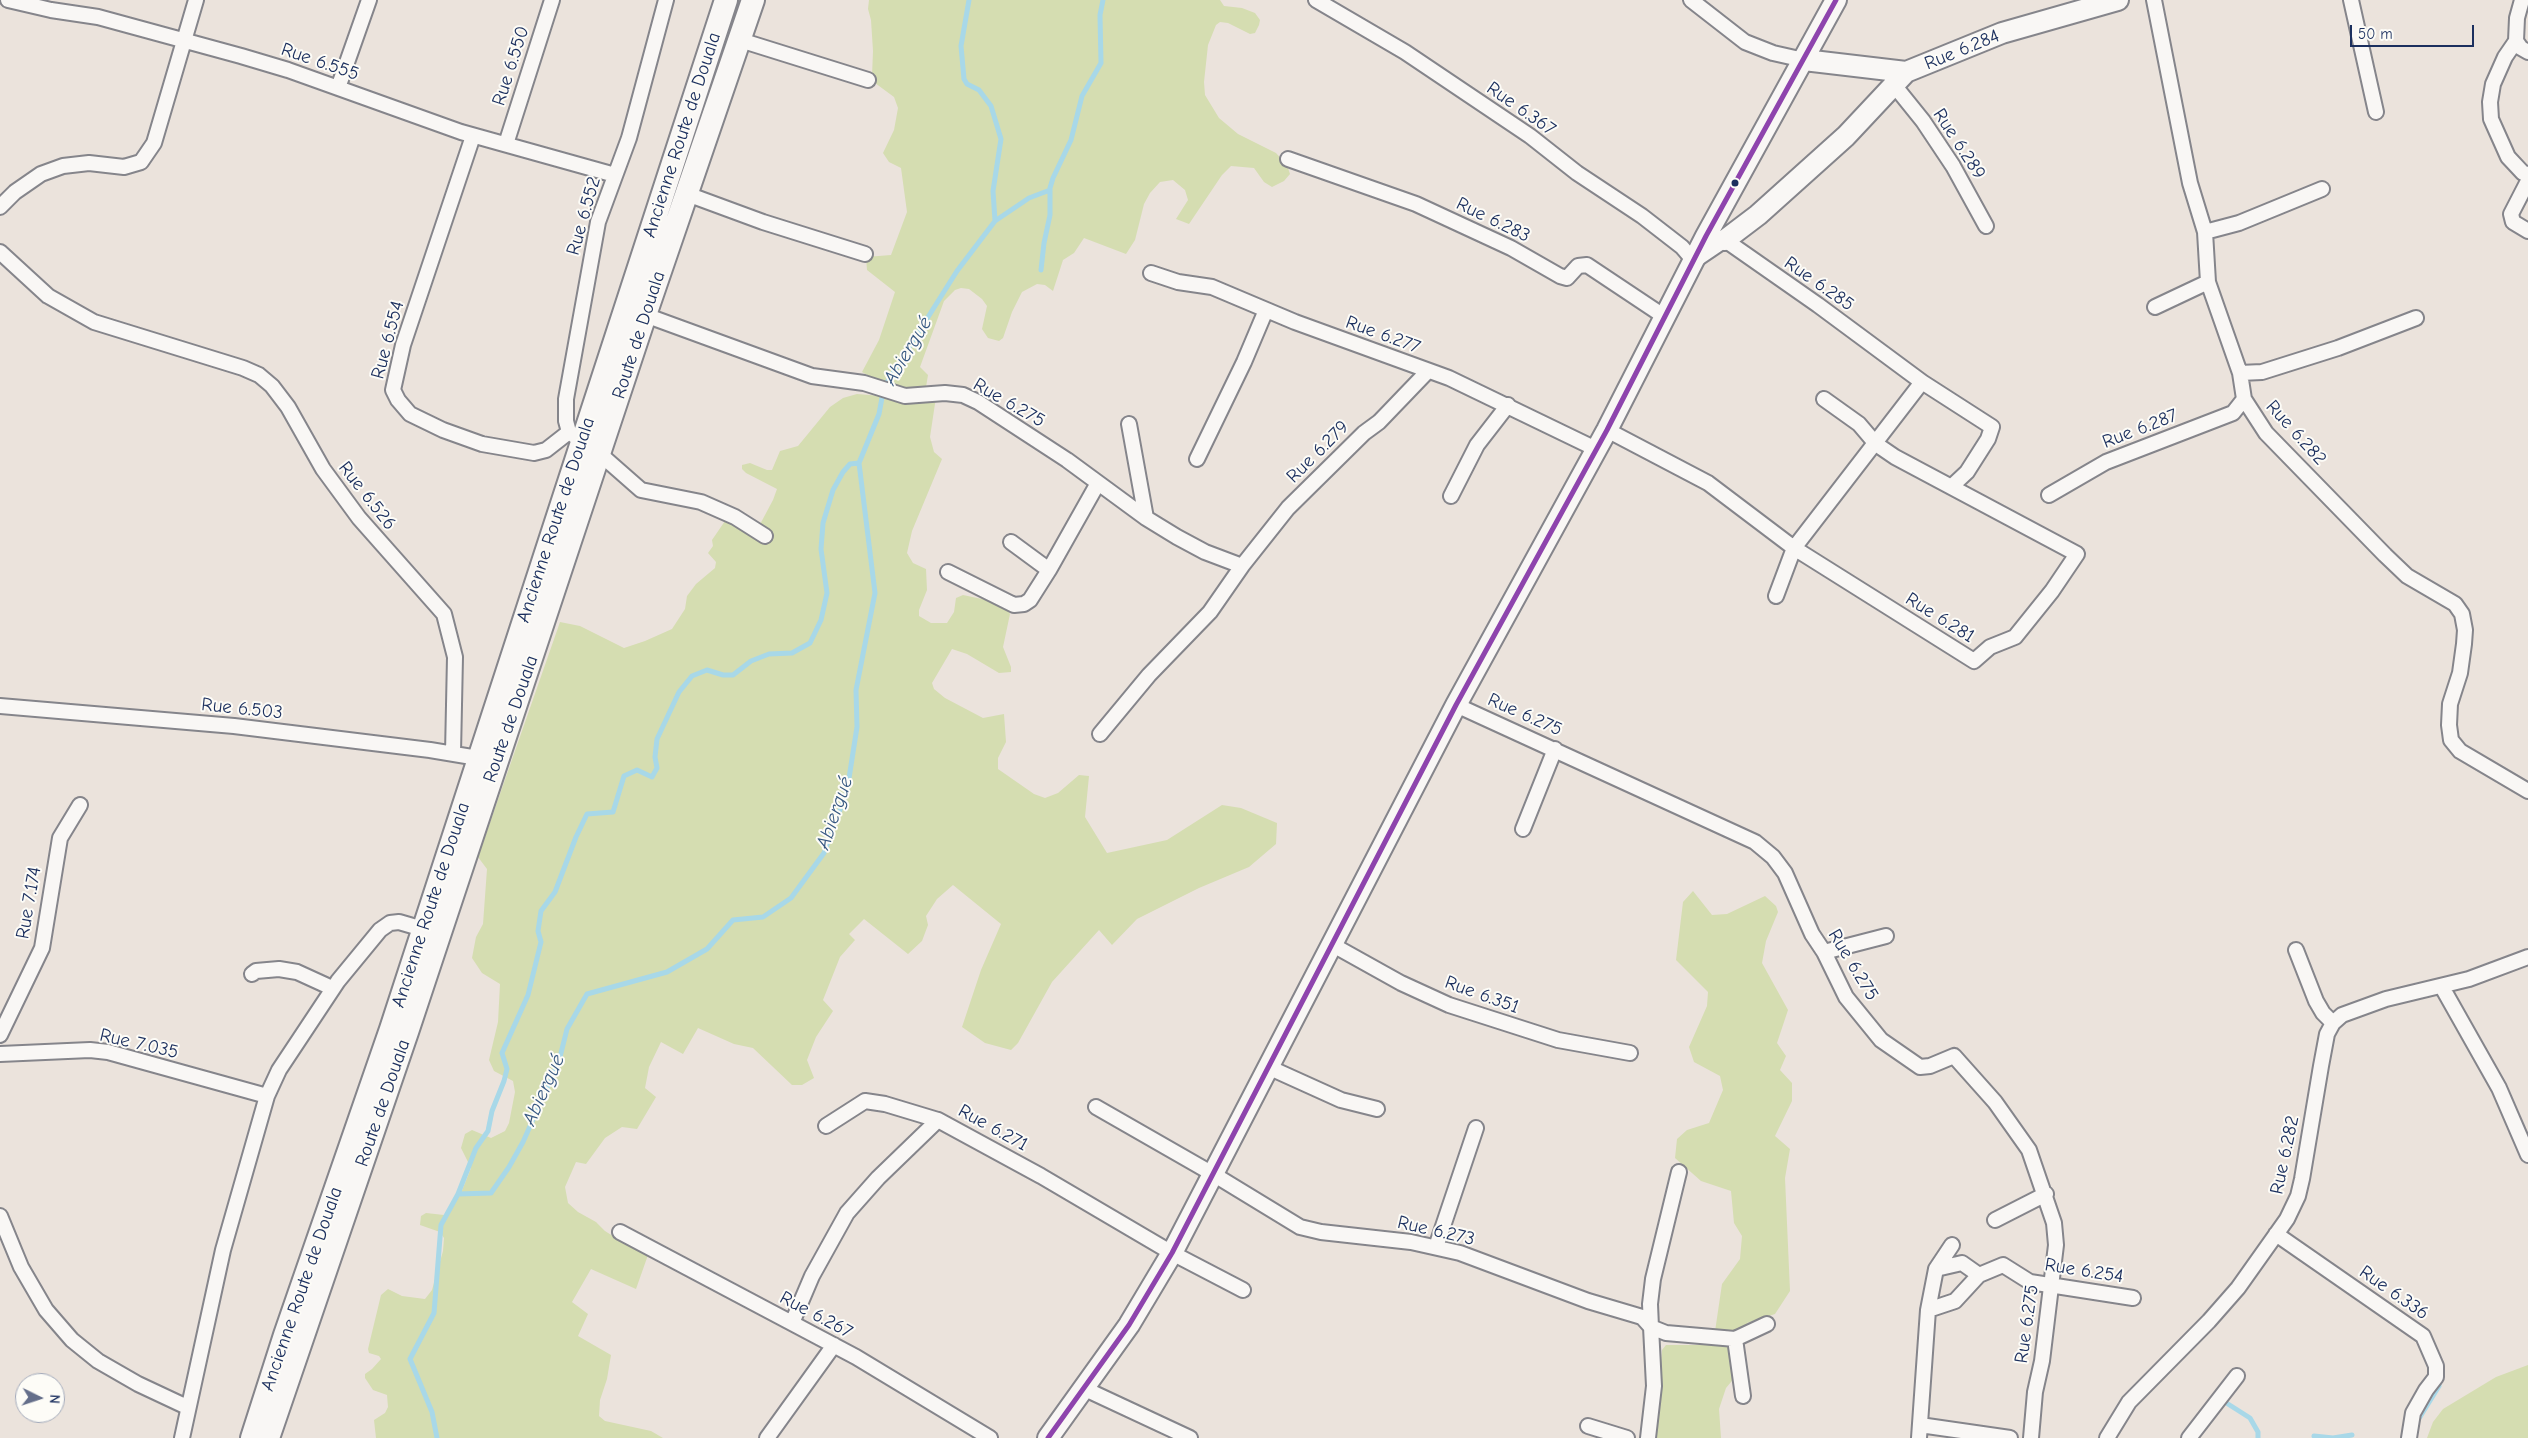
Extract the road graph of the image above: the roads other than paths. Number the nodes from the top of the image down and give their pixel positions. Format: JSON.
{"nodes":[{"id":1,"x":8,"y":0,"type":"edge"},
{"id":2,"x":196,"y":0,"type":"edge"},
{"id":3,"x":368,"y":0,"type":"edge"},
{"id":4,"x":552,"y":0,"type":"edge"},
{"id":5,"x":666,"y":0,"type":"edge"},
{"id":6,"x":726,"y":0,"type":"edge"},
{"id":7,"x":753,"y":0,"type":"edge"},
{"id":8,"x":1316,"y":0,"type":"edge"},
{"id":9,"x":1691,"y":0,"type":"edge"},
{"id":10,"x":1836,"y":0,"type":"edge"},
{"id":11,"x":2118,"y":0,"type":"edge"},
{"id":12,"x":2154,"y":0,"type":"edge"},
{"id":13,"x":2351,"y":0,"type":"edge"},
{"id":14,"x":2522,"y":0,"type":"edge"},
{"id":15,"x":183,"y":40,"type":"junction"},
{"id":16,"x":740,"y":40,"type":"junction"},
{"id":17,"x":2516,"y":41,"type":"junction"},
{"id":18,"x":2528,"y":52,"type":"edge"},
{"id":19,"x":1804,"y":60,"type":"junction"},
{"id":20,"x":1900,"y":79,"type":"junction"},
{"id":21,"x":868,"y":80,"type":"dead end"},
{"id":22,"x":338,"y":88,"type":"junction"},
{"id":23,"x":2376,"y":112,"type":"dead end"},
{"id":24,"x":473,"y":136,"type":"junction"},
{"id":25,"x":506,"y":144,"type":"junction"},
{"id":26,"x":1288,"y":159,"type":"dead end"},
{"id":27,"x":2528,"y":174,"type":"edge"},
{"id":28,"x":615,"y":175,"type":"junction"},
{"id":29,"x":2528,"y":181,"type":"edge"},
{"id":30,"x":2322,"y":189,"type":"dead end"},
{"id":31,"x":686,"y":194,"type":"junction"},
{"id":32,"x":0,"y":207,"type":"edge"},
{"id":33,"x":1986,"y":226,"type":"dead end"},
{"id":34,"x":2528,"y":231,"type":"edge"},
{"id":35,"x":2204,"y":232,"type":"junction"},
{"id":36,"x":1725,"y":240,"type":"junction"},
{"id":37,"x":0,"y":252,"type":"edge"},
{"id":38,"x":865,"y":254,"type":"dead end"},
{"id":39,"x":1694,"y":261,"type":"junction"},
{"id":40,"x":1151,"y":273,"type":"dead end"},
{"id":41,"x":2208,"y":282,"type":"junction"},
{"id":42,"x":2155,"y":307,"type":"dead end"},
{"id":43,"x":1266,"y":310,"type":"junction"},
{"id":44,"x":645,"y":315,"type":"junction"},
{"id":45,"x":1664,"y":317,"type":"junction"},
{"id":46,"x":2416,"y":318,"type":"dead end"},
{"id":47,"x":1428,"y":371,"type":"junction"},
{"id":48,"x":2240,"y":373,"type":"junction"},
{"id":49,"x":1922,"y":382,"type":"junction"},
{"id":50,"x":1824,"y":399,"type":"dead end"},
{"id":51,"x":2244,"y":399,"type":"junction"},
{"id":52,"x":1508,"y":405,"type":"junction"},
{"id":53,"x":1128,"y":424,"type":"dead end"},
{"id":54,"x":1607,"y":430,"type":"junction"},
{"id":55,"x":575,"y":436,"type":"junction"},
{"id":56,"x":1876,"y":444,"type":"junction"},
{"id":57,"x":1596,"y":449,"type":"junction"},
{"id":58,"x":600,"y":454,"type":"junction"},
{"id":59,"x":1197,"y":459,"type":"dead end"},
{"id":60,"x":1098,"y":483,"type":"junction"},
{"id":61,"x":1951,"y":487,"type":"junction"},
{"id":62,"x":2049,"y":495,"type":"dead end"},
{"id":63,"x":1451,"y":496,"type":"dead end"},
{"id":64,"x":1146,"y":518,"type":"junction"},
{"id":65,"x":765,"y":536,"type":"dead end"},
{"id":66,"x":1012,"y":542,"type":"dead end"},
{"id":67,"x":1794,"y":548,"type":"junction"},
{"id":68,"x":1242,"y":566,"type":"junction"},
{"id":69,"x":1049,"y":570,"type":"junction"},
{"id":70,"x":948,"y":572,"type":"dead end"},
{"id":71,"x":1776,"y":596,"type":"dead end"},
{"id":72,"x":1456,"y":705,"type":"junction"},
{"id":73,"x":0,"y":706,"type":"edge"},
{"id":74,"x":1100,"y":734,"type":"dead end"},
{"id":75,"x":1555,"y":749,"type":"junction"},
{"id":76,"x":453,"y":753,"type":"junction"},
{"id":77,"x":478,"y":758,"type":"junction"},
{"id":78,"x":2528,"y":791,"type":"edge"},
{"id":79,"x":80,"y":805,"type":"dead end"},
{"id":80,"x":1523,"y":829,"type":"dead end"},
{"id":81,"x":423,"y":929,"type":"junction"},
{"id":82,"x":1886,"y":936,"type":"dead end"},
{"id":83,"x":1331,"y":944,"type":"junction"},
{"id":84,"x":2296,"y":950,"type":"dead end"},
{"id":85,"x":1824,"y":952,"type":"junction"},
{"id":86,"x":2528,"y":956,"type":"edge"},
{"id":87,"x":252,"y":974,"type":"dead end"},
{"id":88,"x":2442,"y":987,"type":"junction"},
{"id":89,"x":332,"y":988,"type":"junction"},
{"id":90,"x":2333,"y":1023,"type":"junction"},
{"id":91,"x":0,"y":1035,"type":"edge"},
{"id":92,"x":1630,"y":1053,"type":"dead end"},
{"id":93,"x":0,"y":1054,"type":"edge"},
{"id":94,"x":1268,"y":1067,"type":"junction"},
{"id":95,"x":267,"y":1096,"type":"junction"},
{"id":96,"x":1096,"y":1107,"type":"dead end"},
{"id":97,"x":1377,"y":1109,"type":"dead end"},
{"id":98,"x":938,"y":1120,"type":"junction"},
{"id":99,"x":826,"y":1126,"type":"dead end"},
{"id":100,"x":1476,"y":1128,"type":"dead end"},
{"id":101,"x":2528,"y":1156,"type":"edge"},
{"id":102,"x":1679,"y":1172,"type":"dead end"},
{"id":103,"x":1214,"y":1174,"type":"junction"},
{"id":104,"x":2046,"y":1194,"type":"junction"},
{"id":105,"x":0,"y":1216,"type":"edge"},
{"id":106,"x":1995,"y":1220,"type":"dead end"},
{"id":107,"x":620,"y":1232,"type":"dead end"},
{"id":108,"x":2276,"y":1234,"type":"junction"},
{"id":109,"x":1952,"y":1245,"type":"dead end"},
{"id":110,"x":1436,"y":1248,"type":"junction"},
{"id":111,"x":1172,"y":1253,"type":"junction"},
{"id":112,"x":1936,"y":1269,"type":"junction"},
{"id":113,"x":1979,"y":1275,"type":"junction"},
{"id":114,"x":2052,"y":1284,"type":"junction"},
{"id":115,"x":1243,"y":1290,"type":"dead end"},
{"id":116,"x":2133,"y":1298,"type":"dead end"},
{"id":117,"x":1928,"y":1310,"type":"junction"},
{"id":118,"x":792,"y":1323,"type":"junction"},
{"id":119,"x":1767,"y":1324,"type":"dead end"},
{"id":120,"x":1651,"y":1327,"type":"junction"},
{"id":121,"x":1735,"y":1339,"type":"junction"},
{"id":122,"x":834,"y":1345,"type":"junction"},
{"id":123,"x":2237,"y":1376,"type":"dead end"},
{"id":124,"x":1085,"y":1389,"type":"junction"},
{"id":125,"x":1743,"y":1396,"type":"dead end"},
{"id":126,"x":188,"y":1407,"type":"junction"},
{"id":127,"x":1588,"y":1426,"type":"dead end"},
{"id":128,"x":1919,"y":1431,"type":"edge"},
{"id":129,"x":182,"y":1438,"type":"edge"},
{"id":130,"x":252,"y":1438,"type":"edge"},
{"id":131,"x":268,"y":1438,"type":"edge"},
{"id":132,"x":767,"y":1438,"type":"edge"},
{"id":133,"x":990,"y":1438,"type":"edge"},
{"id":134,"x":1048,"y":1438,"type":"edge"},
{"id":135,"x":1190,"y":1438,"type":"edge"},
{"id":136,"x":1627,"y":1438,"type":"edge"},
{"id":137,"x":1648,"y":1438,"type":"edge"},
{"id":138,"x":2010,"y":1438,"type":"edge"},
{"id":139,"x":2031,"y":1438,"type":"edge"},
{"id":140,"x":2107,"y":1438,"type":"edge"},
{"id":141,"x":2189,"y":1438,"type":"edge"},
{"id":142,"x":2409,"y":1438,"type":"edge"}],
"edges":[{"from":1,"to":15,"type":"street","name":"Rue 6.555"},
{"from":2,"to":15,"type":"street"},
{"from":3,"to":22,"type":"street"},
{"from":4,"to":25,"type":"street","name":"Rue 6.550"},
{"from":5,"to":28,"type":"street","name":"Rue 6.552"},
{"from":6,"to":55,"type":"main road","name":"Ancienne Route de Douala"},
{"from":7,"to":16,"type":"main road","name":"Route de Douala"},
{"from":8,"to":39,"type":"street","name":"Rue 6.367"},
{"from":9,"to":19,"type":"street"},
{"from":10,"to":19,"type":"main road"},
{"from":11,"to":20,"type":"main road","name":"Rue 6.284"},
{"from":12,"to":35,"type":"street","name":"Rue 6.282"},
{"from":13,"to":23,"type":"street"},
{"from":14,"to":17,"type":"street"},
{"from":15,"to":22,"type":"street","name":"Rue 6.555"},
{"from":15,"to":32,"type":"street"},
{"from":16,"to":21,"type":"street"},
{"from":16,"to":31,"type":"main road","name":"Route de Douala"},
{"from":17,"to":18,"type":"street"},
{"from":17,"to":27,"type":"street"},
{"from":19,"to":20,"type":"main road","name":"Rue 6.284"},
{"from":19,"to":39,"type":"main road"},
{"from":20,"to":33,"type":"street","name":"Rue 6.289"},
{"from":20,"to":36,"type":"main road"},
{"from":22,"to":24,"type":"street","name":"Rue 6.555"},
{"from":24,"to":25,"type":"street","name":"Rue 6.555"},
{"from":24,"to":55,"type":"street","name":"Rue 6.554"},
{"from":25,"to":28,"type":"street","name":"Rue 6.555"},
{"from":26,"to":45,"type":"street","name":"Rue 6.283"},
{"from":28,"to":55,"type":"street","name":"Rue 6.552"},
{"from":29,"to":34,"type":"street"},
{"from":30,"to":35,"type":"street"},
{"from":31,"to":38,"type":"street"},
{"from":31,"to":44,"type":"main road","name":"Route de Douala"},
{"from":35,"to":41,"type":"street","name":"Rue 6.282"},
{"from":36,"to":39,"type":"street"},
{"from":36,"to":49,"type":"street","name":"Rue 6.285"},
{"from":37,"to":76,"type":"street","name":"Rue 6.526"},
{"from":39,"to":45,"type":"main road"},
{"from":40,"to":43,"type":"street","name":"Rue 6.277"},
{"from":41,"to":42,"type":"street"},
{"from":41,"to":48,"type":"street","name":"Rue 6.282"},
{"from":43,"to":47,"type":"street","name":"Rue 6.277"},
{"from":43,"to":59,"type":"street"},
{"from":44,"to":58,"type":"main road","name":"Route de Douala"},
{"from":44,"to":60,"type":"street","name":"Rue 6.275"},
{"from":45,"to":54,"type":"main road"},
{"from":46,"to":48,"type":"street"},
{"from":47,"to":52,"type":"street","name":"Rue 6.277"},
{"from":47,"to":68,"type":"street","name":"Rue 6.279"},
{"from":48,"to":51,"type":"street","name":"Rue 6.282"},
{"from":49,"to":56,"type":"street"},
{"from":49,"to":61,"type":"street","name":"Rue 6.285"},
{"from":50,"to":56,"type":"street","name":"Rue 6.281"},
{"from":51,"to":62,"type":"street","name":"Rue 6.287"},
{"from":51,"to":78,"type":"street","name":"Rue 6.282"},
{"from":52,"to":57,"type":"street","name":"Rue 6.277"},
{"from":52,"to":63,"type":"street"},
{"from":53,"to":64,"type":"street"},
{"from":54,"to":57,"type":"main road"},
{"from":54,"to":67,"type":"street","name":"Rue 6.281"},
{"from":55,"to":58,"type":"street"},
{"from":55,"to":77,"type":"main road","name":"Ancienne Route de Douala"},
{"from":56,"to":61,"type":"street","name":"Rue 6.281"},
{"from":56,"to":67,"type":"street"},
{"from":57,"to":72,"type":"main road"},
{"from":58,"to":65,"type":"street"},
{"from":58,"to":131,"type":"main road","name":"Route de Douala"},
{"from":60,"to":64,"type":"street","name":"Rue 6.275"},
{"from":60,"to":69,"type":"street"},
{"from":61,"to":67,"type":"street","name":"Rue 6.281"},
{"from":64,"to":68,"type":"street","name":"Rue 6.275"},
{"from":66,"to":69,"type":"street"},
{"from":67,"to":71,"type":"street"},
{"from":68,"to":74,"type":"street","name":"Rue 6.279"},
{"from":69,"to":70,"type":"street"},
{"from":72,"to":75,"type":"street","name":"Rue 6.275"},
{"from":72,"to":83,"type":"main road"},
{"from":73,"to":76,"type":"street","name":"Rue 6.503"},
{"from":75,"to":80,"type":"street"},
{"from":75,"to":85,"type":"street","name":"Rue 6.275"},
{"from":76,"to":77,"type":"street","name":"Rue 6.503"},
{"from":77,"to":81,"type":"main road","name":"Ancienne Route de Douala"},
{"from":79,"to":91,"type":"street","name":"Rue 7.174"},
{"from":81,"to":89,"type":"street"},
{"from":81,"to":130,"type":"main road","name":"Ancienne Route de Douala"},
{"from":82,"to":85,"type":"street"},
{"from":83,"to":92,"type":"street","name":"Rue 6.351"},
{"from":83,"to":94,"type":"main road"},
{"from":84,"to":90,"type":"street"},
{"from":85,"to":104,"type":"street","name":"Rue 6.275"},
{"from":86,"to":88,"type":"street"},
{"from":87,"to":89,"type":"street"},
{"from":88,"to":90,"type":"street"},
{"from":88,"to":101,"type":"street"},
{"from":89,"to":95,"type":"street"},
{"from":90,"to":108,"type":"street","name":"Rue 6.282"},
{"from":93,"to":95,"type":"street","name":"Rue 7.035"},
{"from":94,"to":97,"type":"street"},
{"from":94,"to":103,"type":"main road"},
{"from":95,"to":126,"type":"street"},
{"from":96,"to":103,"type":"street","name":"Rue 6.273"},
{"from":98,"to":99,"type":"street"},
{"from":98,"to":111,"type":"street","name":"Rue 6.271"},
{"from":98,"to":118,"type":"street","name":"Rue 6.271"},
{"from":100,"to":110,"type":"street"},
{"from":102,"to":120,"type":"street"},
{"from":103,"to":110,"type":"street","name":"Rue 6.273"},
{"from":103,"to":111,"type":"main road"},
{"from":104,"to":106,"type":"street"},
{"from":104,"to":114,"type":"street","name":"Rue 6.275"},
{"from":105,"to":126,"type":"street"},
{"from":107,"to":118,"type":"street","name":"Rue 6.267"},
{"from":108,"to":140,"type":"street","name":"Rue 6.282"},
{"from":108,"to":142,"type":"street","name":"Rue 6.336"},
{"from":109,"to":112,"type":"street"},
{"from":110,"to":120,"type":"street","name":"Rue 6.273"},
{"from":111,"to":115,"type":"street","name":"Rue 6.271"},
{"from":111,"to":124,"type":"main road"},
{"from":112,"to":113,"type":"street"},
{"from":112,"to":117,"type":"street"},
{"from":113,"to":114,"type":"street","name":"Rue 6.254"},
{"from":113,"to":117,"type":"street","name":"Rue 6.254"},
{"from":114,"to":116,"type":"street","name":"Rue 6.254"},
{"from":114,"to":139,"type":"street","name":"Rue 6.275"},
{"from":117,"to":128,"type":"street"},
{"from":118,"to":122,"type":"street","name":"Rue 6.267"},
{"from":119,"to":121,"type":"street"},
{"from":120,"to":121,"type":"street","name":"Rue 6.273"},
{"from":120,"to":137,"type":"street"},
{"from":121,"to":125,"type":"street"},
{"from":122,"to":132,"type":"street"},
{"from":122,"to":133,"type":"street","name":"Rue 6.267"},
{"from":123,"to":141,"type":"street"},
{"from":124,"to":134,"type":"main road"},
{"from":124,"to":135,"type":"street"},
{"from":126,"to":129,"type":"street"},
{"from":127,"to":136,"type":"street"},
{"from":128,"to":138,"type":"street"}]}
